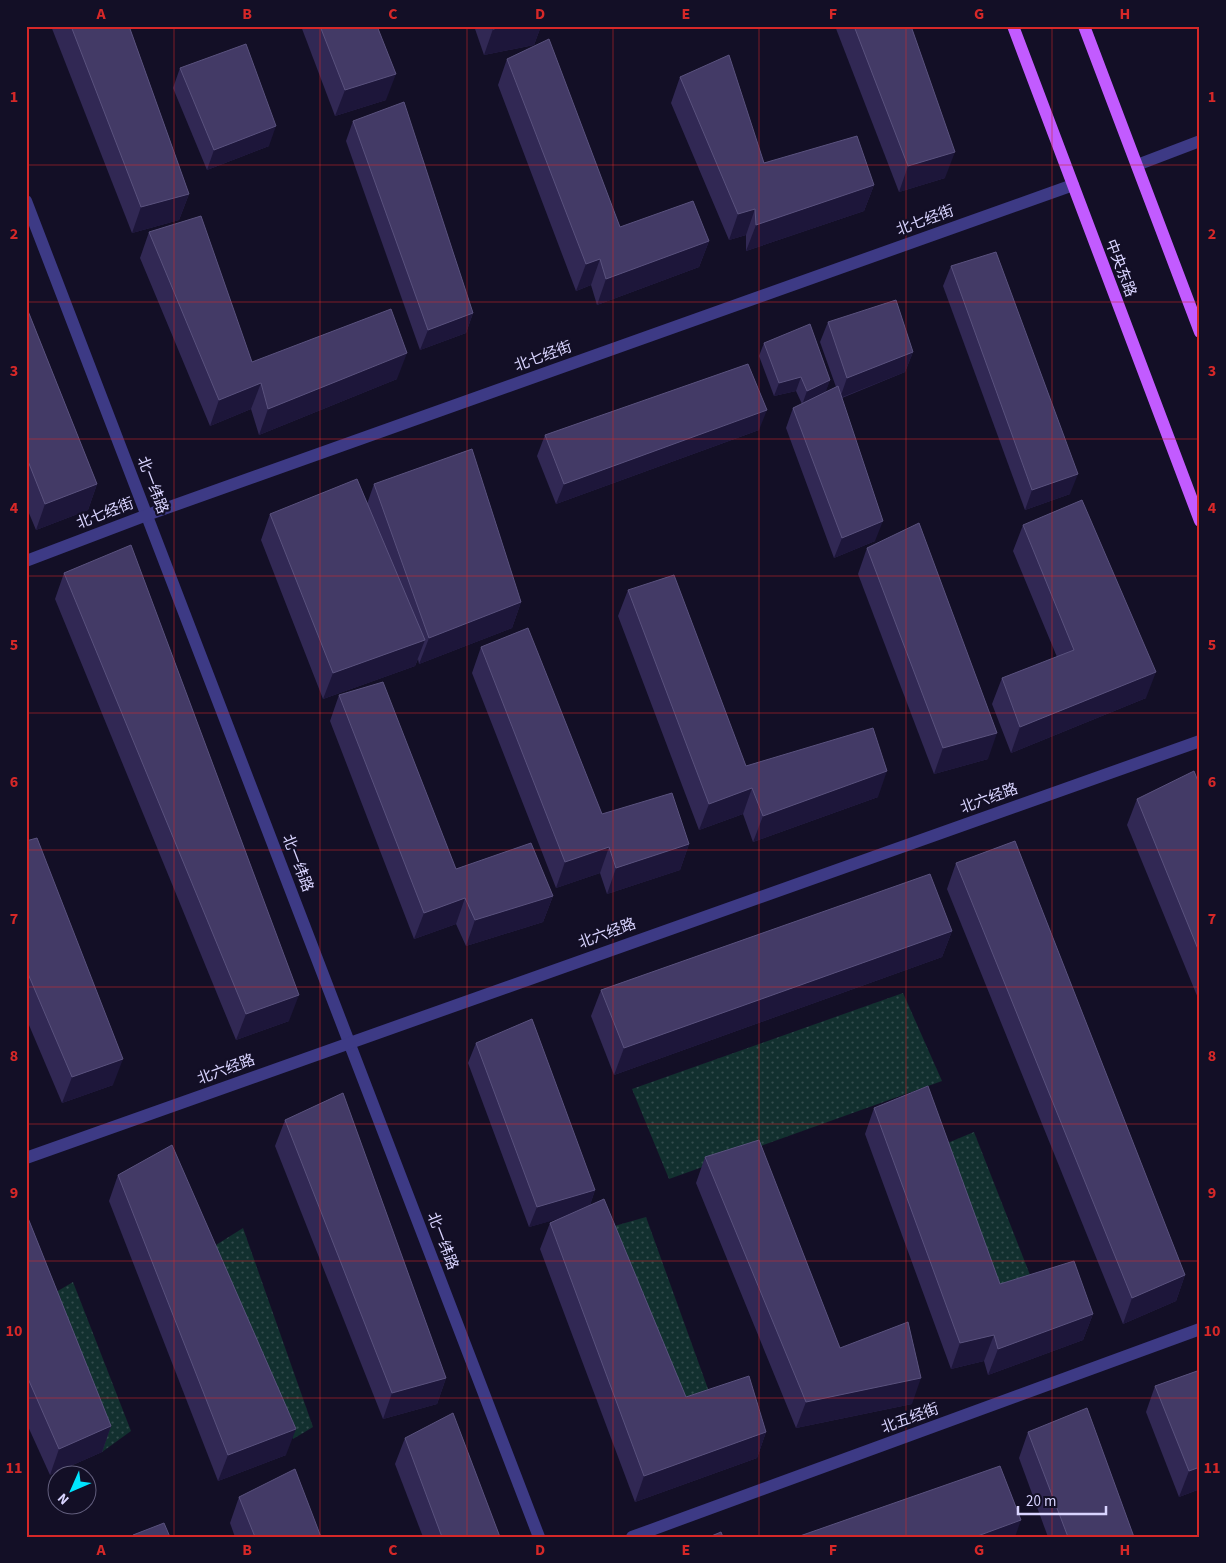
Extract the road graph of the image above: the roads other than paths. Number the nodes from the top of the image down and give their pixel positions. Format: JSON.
{"nodes":[{"id":1,"x":1013,"y":26,"type":"edge"},
{"id":2,"x":1084,"y":26,"type":"edge"},
{"id":3,"x":1200,"y":141,"type":"edge"},
{"id":4,"x":1137,"y":165,"type":"junction"},
{"id":5,"x":1073,"y":185,"type":"junction"},
{"id":6,"x":26,"y":201,"type":"edge"},
{"id":7,"x":1200,"y":332,"type":"edge"},
{"id":8,"x":147,"y":515,"type":"junction"},
{"id":9,"x":1200,"y":522,"type":"edge"},
{"id":10,"x":26,"y":561,"type":"edge"},
{"id":11,"x":1200,"y":741,"type":"edge"},
{"id":12,"x":349,"y":1042,"type":"junction"},
{"id":13,"x":26,"y":1158,"type":"edge"},
{"id":14,"x":1200,"y":1329,"type":"edge"},
{"id":15,"x":539,"y":1537,"type":"edge"},
{"id":16,"x":632,"y":1537,"type":"edge"}],
"edges":[{"from":1,"to":5,"type":"main road","name":"中央东路"},
{"from":2,"to":4,"type":"main road"},
{"from":3,"to":4,"type":"street"},
{"from":4,"to":7,"type":"main road"},
{"from":5,"to":8,"type":"street","name":"北七经街"},
{"from":5,"to":9,"type":"main road","name":"中央东路"},
{"from":6,"to":8,"type":"street","name":"北一纬路"},
{"from":8,"to":10,"type":"street","name":"北七经街"},
{"from":8,"to":12,"type":"street","name":"北一纬路"},
{"from":11,"to":12,"type":"street","name":"北六经路"},
{"from":12,"to":13,"type":"street","name":"北六经路"},
{"from":12,"to":15,"type":"street","name":"北一纬路"},
{"from":14,"to":16,"type":"street","name":"北五经街"}]}
